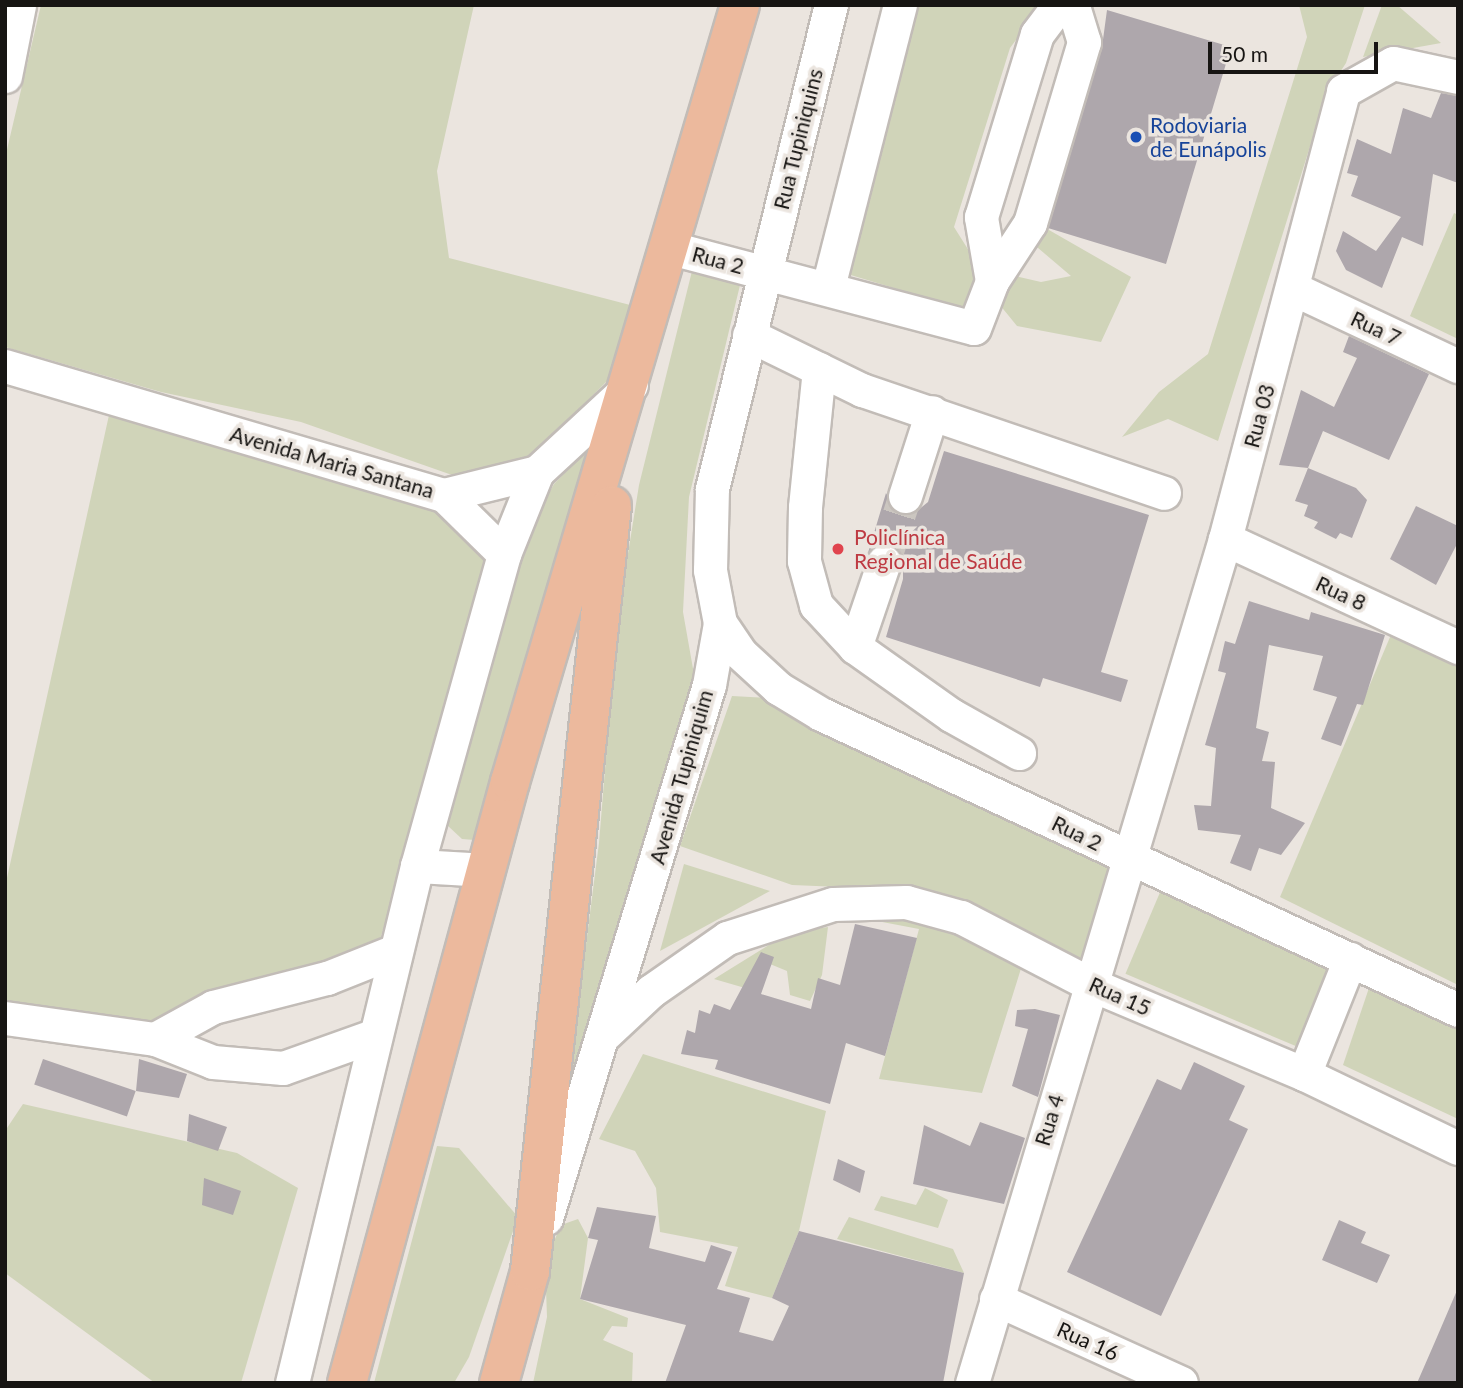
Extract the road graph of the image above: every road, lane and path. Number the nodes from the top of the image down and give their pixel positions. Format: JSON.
{"nodes":[{"id":1,"x":19,"y":5,"type":"edge"},
{"id":2,"x":740,"y":5,"type":"edge"},
{"id":3,"x":831,"y":5,"type":"edge"},
{"id":4,"x":900,"y":5,"type":"edge"},
{"id":5,"x":1059,"y":5,"type":"edge"},
{"id":6,"x":1073,"y":5,"type":"edge"},
{"id":7,"x":5,"y":76,"type":"edge"},
{"id":8,"x":1458,"y":77,"type":"edge"},
{"id":9,"x":671,"y":248,"type":"junction"},
{"id":10,"x":765,"y":272,"type":"junction"},
{"id":11,"x":992,"y":281,"type":"junction"},
{"id":12,"x":828,"y":287,"type":"junction"},
{"id":13,"x":1294,"y":289,"type":"junction"},
{"id":14,"x":749,"y":335,"type":"junction"},
{"id":15,"x":5,"y":366,"type":"edge"},
{"id":16,"x":1458,"y":366,"type":"edge"},
{"id":17,"x":819,"y":369,"type":"junction"},
{"id":18,"x":627,"y":397,"type":"junction"},
{"id":19,"x":932,"y":412,"type":"junction"},
{"id":20,"x":537,"y":472,"type":"junction"},
{"id":21,"x":1164,"y":493,"type":"dead end"},
{"id":22,"x":444,"y":495,"type":"junction"},
{"id":23,"x":905,"y":496,"type":"tunnel mouth"},
{"id":24,"x":1225,"y":539,"type":"junction"},
{"id":25,"x":504,"y":554,"type":"junction"},
{"id":26,"x":884,"y":562,"type":"tunnel mouth"},
{"id":27,"x":720,"y":623,"type":"junction"},
{"id":28,"x":1458,"y":647,"type":"edge"},
{"id":29,"x":855,"y":648,"type":"junction"},
{"id":30,"x":1019,"y":752,"type":"dead end"},
{"id":31,"x":1130,"y":859,"type":"junction"},
{"id":32,"x":417,"y":866,"type":"junction"},
{"id":33,"x":487,"y":870,"type":"junction"},
{"id":34,"x":395,"y":951,"type":"junction"},
{"id":35,"x":1350,"y":959,"type":"junction"},
{"id":36,"x":1090,"y":984,"type":"junction"},
{"id":37,"x":1458,"y":1010,"type":"edge"},
{"id":38,"x":5,"y":1018,"type":"edge"},
{"id":39,"x":604,"y":1035,"type":"junction"},
{"id":40,"x":373,"y":1036,"type":"junction"},
{"id":41,"x":155,"y":1040,"type":"junction"},
{"id":42,"x":1304,"y":1074,"type":"junction"},
{"id":43,"x":1458,"y":1148,"type":"edge"},
{"id":44,"x":530,"y":1271,"type":"junction"},
{"id":45,"x":996,"y":1299,"type":"junction"},
{"id":46,"x":292,"y":1383,"type":"edge"},
{"id":47,"x":347,"y":1383,"type":"edge"},
{"id":48,"x":499,"y":1383,"type":"edge"},
{"id":49,"x":972,"y":1383,"type":"edge"},
{"id":50,"x":1181,"y":1383,"type":"edge"}],
"edges":[{"from":1,"to":7,"type":"street"},
{"from":2,"to":9,"type":"main road"},
{"from":3,"to":10,"type":"street","name":"Rua Tupiniquins"},
{"from":4,"to":12,"type":"street"},
{"from":5,"to":11,"type":"street"},
{"from":6,"to":11,"type":"street"},
{"from":8,"to":13,"type":"street","name":"Rua 03"},
{"from":9,"to":10,"type":"street","name":"Rua 2"},
{"from":9,"to":18,"type":"main road"},
{"from":10,"to":12,"type":"street","name":"Rua 2"},
{"from":10,"to":14,"type":"street","name":"Avenida Tupiniquim"},
{"from":11,"to":12,"type":"street","name":"Rua 2"},
{"from":13,"to":16,"type":"street","name":"Rua 7"},
{"from":13,"to":24,"type":"street","name":"Rua 03"},
{"from":14,"to":17,"type":"street"},
{"from":14,"to":27,"type":"street","name":"Avenida Tupiniquim"},
{"from":15,"to":22,"type":"street","name":"Avenida Maria Santana"},
{"from":17,"to":19,"type":"street"},
{"from":17,"to":29,"type":"street"},
{"from":18,"to":20,"type":"street","name":"Avenida Maria Santana"},
{"from":18,"to":33,"type":"main road"},
{"from":18,"to":44,"type":"main road"},
{"from":19,"to":21,"type":"street"},
{"from":19,"to":23,"type":"street"},
{"from":20,"to":22,"type":"street","name":"Avenida Maria Santana"},
{"from":20,"to":25,"type":"street"},
{"from":22,"to":25,"type":"street"},
{"from":24,"to":28,"type":"street","name":"Rua 8"},
{"from":24,"to":31,"type":"street","name":"Rua 03"},
{"from":25,"to":32,"type":"street"},
{"from":26,"to":29,"type":"street"},
{"from":27,"to":31,"type":"street","name":"Rua 2"},
{"from":27,"to":39,"type":"street","name":"Avenida Tupiniquim"},
{"from":29,"to":30,"type":"street"},
{"from":31,"to":35,"type":"street","name":"Rua 2"},
{"from":31,"to":36,"type":"street","name":"Rua 4"},
{"from":32,"to":33,"type":"street"},
{"from":32,"to":34,"type":"street"},
{"from":33,"to":47,"type":"main road"},
{"from":34,"to":40,"type":"street"},
{"from":34,"to":41,"type":"street"},
{"from":35,"to":37,"type":"street","name":"Rua 2"},
{"from":35,"to":42,"type":"street"},
{"from":36,"to":39,"type":"street","name":"Rua 15"},
{"from":36,"to":42,"type":"street","name":"Rua 15"},
{"from":36,"to":45,"type":"street","name":"Rua 4"},
{"from":38,"to":41,"type":"street"},
{"from":39,"to":44,"type":"street","name":"Avenida Tupiniquim"},
{"from":40,"to":41,"type":"street"},
{"from":40,"to":46,"type":"street"},
{"from":42,"to":43,"type":"street","name":"Rua 15"},
{"from":44,"to":48,"type":"main road"},
{"from":45,"to":49,"type":"street","name":"Rua 4"},
{"from":45,"to":50,"type":"street","name":"Rua 16"}]}
